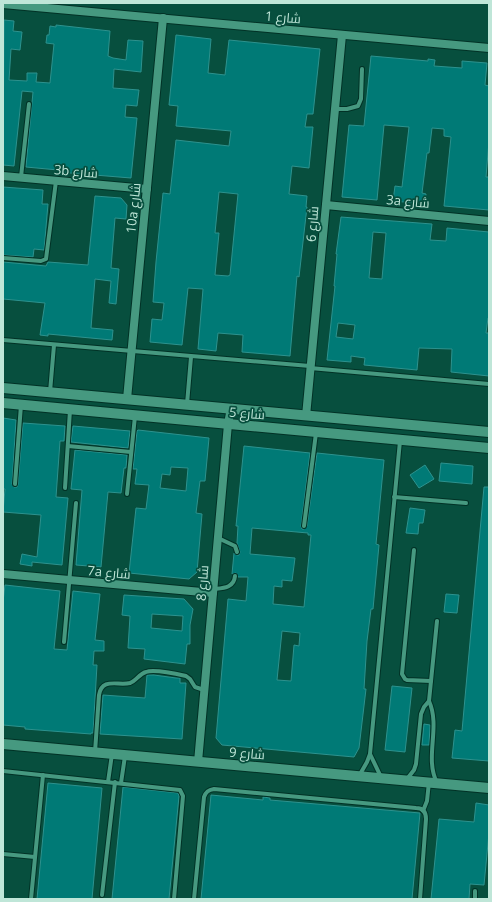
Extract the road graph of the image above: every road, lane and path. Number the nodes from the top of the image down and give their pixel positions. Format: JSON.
{"nodes":[{"id":1,"x":3,"y":4,"type":"edge"},
{"id":2,"x":163,"y":18,"type":"junction"},
{"id":3,"x":342,"y":35,"type":"junction"},
{"id":4,"x":489,"y":48,"type":"edge"},
{"id":5,"x":362,"y":69,"type":"dead end"},
{"id":6,"x":29,"y":104,"type":"dead end"},
{"id":7,"x":335,"y":108,"type":"junction"},
{"id":8,"x":3,"y":176,"type":"edge"},
{"id":9,"x":20,"y":178,"type":"junction"},
{"id":10,"x":56,"y":181,"type":"junction"},
{"id":11,"x":147,"y":189,"type":"junction"},
{"id":12,"x":326,"y":205,"type":"junction"},
{"id":13,"x":489,"y":221,"type":"edge"},
{"id":14,"x":3,"y":258,"type":"edge"},
{"id":15,"x":3,"y":340,"type":"edge"},
{"id":16,"x":54,"y":345,"type":"junction"},
{"id":17,"x":131,"y":351,"type":"junction"},
{"id":18,"x":191,"y":356,"type":"junction"},
{"id":19,"x":310,"y":367,"type":"junction"},
{"id":20,"x":489,"y":384,"type":"edge"},
{"id":21,"x":3,"y":388,"type":"edge"},
{"id":22,"x":50,"y":392,"type":"junction"},
{"id":23,"x":126,"y":399,"type":"junction"},
{"id":24,"x":3,"y":404,"type":"edge"},
{"id":25,"x":187,"y":404,"type":"junction"},
{"id":26,"x":21,"y":405,"type":"junction"},
{"id":27,"x":233,"y":408,"type":"junction"},
{"id":28,"x":70,"y":410,"type":"junction"},
{"id":29,"x":135,"y":416,"type":"junction"},
{"id":30,"x":306,"y":416,"type":"junction"},
{"id":31,"x":228,"y":424,"type":"junction"},
{"id":32,"x":316,"y":432,"type":"junction"},
{"id":33,"x":489,"y":432,"type":"edge"},
{"id":34,"x":400,"y":440,"type":"junction"},
{"id":35,"x":68,"y":446,"type":"junction"},
{"id":36,"x":489,"y":448,"type":"edge"},
{"id":37,"x":131,"y":452,"type":"junction"},
{"id":38,"x":14,"y":484,"type":"dead end"},
{"id":39,"x":65,"y":488,"type":"dead end"},
{"id":40,"x":127,"y":494,"type":"dead end"},
{"id":41,"x":394,"y":497,"type":"junction"},
{"id":42,"x":76,"y":503,"type":"dead end"},
{"id":43,"x":466,"y":504,"type":"dead end"},
{"id":44,"x":304,"y":526,"type":"dead end"},
{"id":45,"x":218,"y":538,"type":"junction"},
{"id":46,"x":414,"y":550,"type":"dead end"},
{"id":47,"x":237,"y":552,"type":"dead end"},
{"id":48,"x":3,"y":574,"type":"edge"},
{"id":49,"x":235,"y":576,"type":"dead end"},
{"id":50,"x":69,"y":580,"type":"junction"},
{"id":51,"x":213,"y":591,"type":"junction"},
{"id":52,"x":437,"y":621,"type":"dead end"},
{"id":53,"x":64,"y":642,"type":"dead end"},
{"id":54,"x":431,"y":681,"type":"junction"},
{"id":55,"x":204,"y":690,"type":"junction"},
{"id":56,"x":429,"y":702,"type":"junction"},
{"id":57,"x":3,"y":744,"type":"edge"},
{"id":58,"x":95,"y":752,"type":"junction"},
{"id":59,"x":112,"y":754,"type":"junction"},
{"id":60,"x":370,"y":754,"type":"junction"},
{"id":61,"x":125,"y":755,"type":"junction"},
{"id":62,"x":198,"y":762,"type":"junction"},
{"id":63,"x":3,"y":771,"type":"edge"},
{"id":64,"x":42,"y":775,"type":"junction"},
{"id":65,"x":358,"y":776,"type":"junction"},
{"id":66,"x":382,"y":778,"type":"junction"},
{"id":67,"x":406,"y":781,"type":"junction"},
{"id":68,"x":108,"y":782,"type":"junction"},
{"id":69,"x":115,"y":782,"type":"junction"},
{"id":70,"x":120,"y":783,"type":"junction"},
{"id":71,"x":433,"y":783,"type":"junction"},
{"id":72,"x":489,"y":788,"type":"edge"},
{"id":73,"x":423,"y":811,"type":"junction"},
{"id":74,"x":3,"y":854,"type":"edge"},
{"id":75,"x":35,"y":857,"type":"junction"},
{"id":76,"x":475,"y":891,"type":"dead end"},
{"id":77,"x":102,"y":895,"type":"dead end"},
{"id":78,"x":31,"y":899,"type":"edge"},
{"id":79,"x":174,"y":899,"type":"edge"},
{"id":80,"x":194,"y":899,"type":"edge"},
{"id":81,"x":420,"y":899,"type":"edge"},
{"id":82,"x":475,"y":899,"type":"edge"}],
"edges":[{"from":1,"to":2,"type":"street","name":"شارع 1"},
{"from":2,"to":3,"type":"street","name":"شارع 1"},
{"from":2,"to":11,"type":"street","name":"10a شارع"},
{"from":3,"to":4,"type":"street","name":"شارع 1"},
{"from":3,"to":7,"type":"street","name":"شارع 6"},
{"from":5,"to":7,"type":"lane"},
{"from":6,"to":9,"type":"lane"},
{"from":7,"to":12,"type":"street","name":"شارع 6"},
{"from":8,"to":9,"type":"street","name":"3b شارع"},
{"from":9,"to":10,"type":"street","name":"3b شارع"},
{"from":10,"to":11,"type":"street","name":"3b شارع"},
{"from":10,"to":14,"type":"lane"},
{"from":11,"to":17,"type":"street","name":"10a شارع"},
{"from":12,"to":13,"type":"street","name":"3a شارع"},
{"from":12,"to":19,"type":"street","name":"شارع 6"},
{"from":15,"to":16,"type":"lane"},
{"from":16,"to":17,"type":"lane"},
{"from":16,"to":22,"type":"lane"},
{"from":17,"to":18,"type":"lane"},
{"from":17,"to":23,"type":"street","name":"10a شارع"},
{"from":18,"to":19,"type":"lane"},
{"from":18,"to":25,"type":"lane"},
{"from":19,"to":20,"type":"lane"},
{"from":19,"to":30,"type":"street","name":"شارع 6"},
{"from":21,"to":22,"type":"street","name":"شارع 5"},
{"from":22,"to":23,"type":"street","name":"شارع 5"},
{"from":23,"to":25,"type":"street","name":"شارع 5"},
{"from":24,"to":26,"type":"street","name":"شارع 5"},
{"from":25,"to":27,"type":"street","name":"شارع 5"},
{"from":26,"to":28,"type":"street","name":"شارع 5"},
{"from":26,"to":38,"type":"lane"},
{"from":27,"to":30,"type":"street","name":"شارع 5"},
{"from":27,"to":31,"type":"street","name":"شارع 8"},
{"from":28,"to":29,"type":"street","name":"شارع 5"},
{"from":28,"to":35,"type":"lane"},
{"from":29,"to":31,"type":"street","name":"شارع 5"},
{"from":29,"to":37,"type":"lane"},
{"from":30,"to":33,"type":"street","name":"شارع 5"},
{"from":31,"to":32,"type":"street","name":"شارع 5"},
{"from":31,"to":45,"type":"street","name":"شارع 8"},
{"from":32,"to":34,"type":"street","name":"شارع 5"},
{"from":32,"to":44,"type":"lane"},
{"from":34,"to":36,"type":"street","name":"شارع 5"},
{"from":34,"to":41,"type":"lane"},
{"from":35,"to":37,"type":"lane"},
{"from":35,"to":39,"type":"lane"},
{"from":37,"to":40,"type":"lane"},
{"from":41,"to":43,"type":"lane"},
{"from":41,"to":60,"type":"lane"},
{"from":42,"to":50,"type":"lane"},
{"from":45,"to":47,"type":"lane"},
{"from":45,"to":51,"type":"street","name":"شارع 8"},
{"from":46,"to":54,"type":"lane"},
{"from":48,"to":50,"type":"street","name":"7a شارع"},
{"from":49,"to":51,"type":"lane"},
{"from":50,"to":51,"type":"street","name":"7a شارع"},
{"from":50,"to":53,"type":"lane"},
{"from":51,"to":55,"type":"street","name":"شارع 8"},
{"from":52,"to":54,"type":"lane"},
{"from":54,"to":56,"type":"lane"},
{"from":55,"to":58,"type":"lane"},
{"from":55,"to":62,"type":"street","name":"شارع 8"},
{"from":56,"to":67,"type":"lane"},
{"from":56,"to":71,"type":"lane"},
{"from":57,"to":58,"type":"street","name":"شارع 9"},
{"from":58,"to":59,"type":"street","name":"شارع 9"},
{"from":59,"to":61,"type":"street","name":"شارع 9"},
{"from":59,"to":68,"type":"lane"},
{"from":60,"to":65,"type":"lane"},
{"from":60,"to":66,"type":"lane"},
{"from":61,"to":62,"type":"street","name":"شارع 9"},
{"from":61,"to":70,"type":"lane"},
{"from":62,"to":65,"type":"street","name":"شارع 9"},
{"from":63,"to":64,"type":"lane"},
{"from":64,"to":68,"type":"lane"},
{"from":64,"to":75,"type":"lane"},
{"from":65,"to":66,"type":"street","name":"شارع 9"},
{"from":66,"to":67,"type":"street","name":"شارع 9"},
{"from":67,"to":71,"type":"street","name":"شارع 9"},
{"from":68,"to":69,"type":"lane"},
{"from":69,"to":70,"type":"lane"},
{"from":69,"to":77,"type":"lane"},
{"from":70,"to":79,"type":"lane"},
{"from":71,"to":72,"type":"street","name":"شارع 9"},
{"from":71,"to":73,"type":"lane"},
{"from":73,"to":80,"type":"lane"},
{"from":73,"to":81,"type":"lane"},
{"from":74,"to":75,"type":"lane"},
{"from":75,"to":78,"type":"lane"},
{"from":76,"to":82,"type":"lane"}]}
